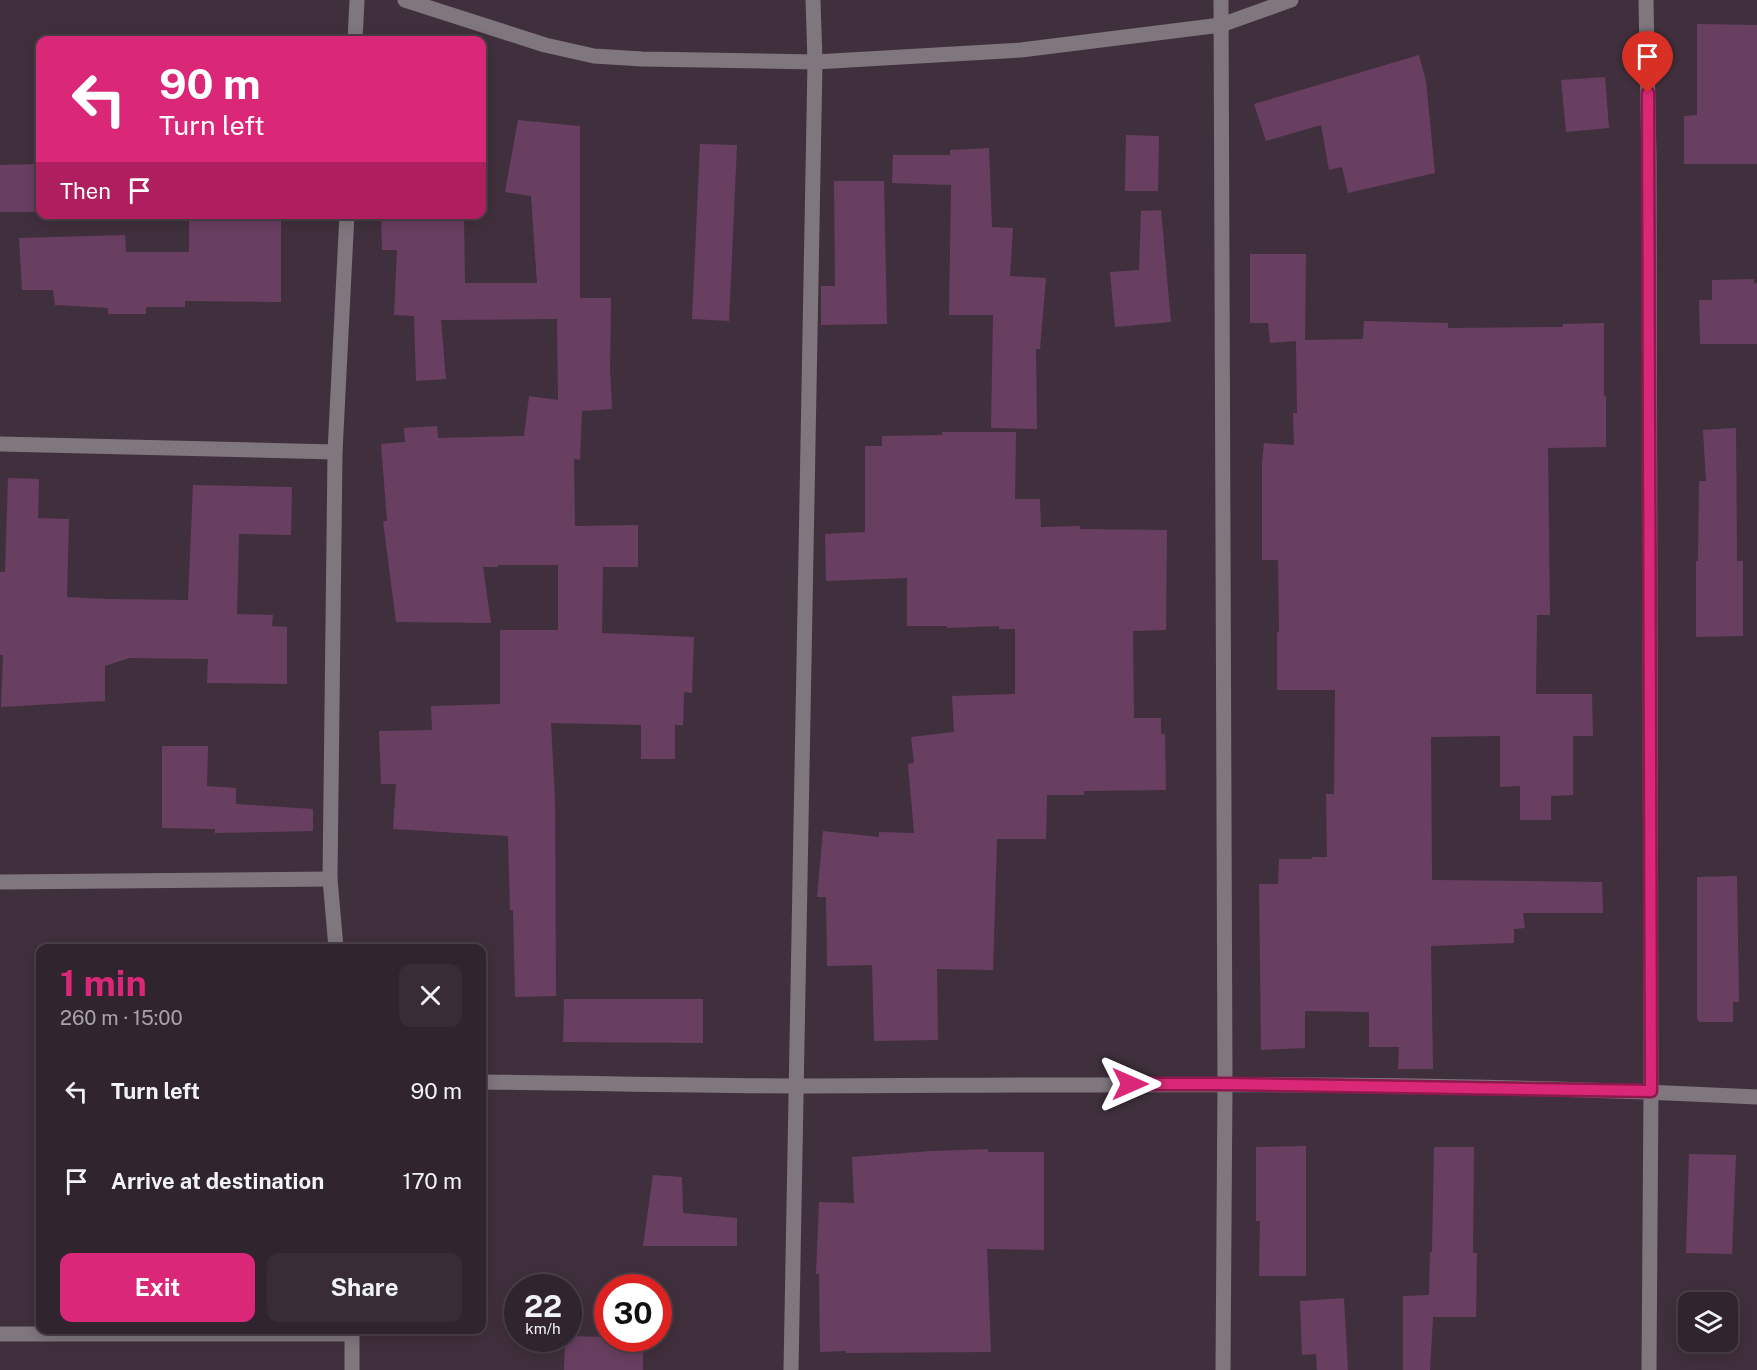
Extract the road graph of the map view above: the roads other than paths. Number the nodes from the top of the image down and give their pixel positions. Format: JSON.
{"nodes":[{"id":1,"x":357,"y":0,"type":"edge"},
{"id":2,"x":405,"y":0,"type":"edge"},
{"id":3,"x":813,"y":0,"type":"edge"},
{"id":4,"x":1221,"y":0,"type":"edge"},
{"id":5,"x":1291,"y":0,"type":"edge"},
{"id":6,"x":1646,"y":0,"type":"edge"},
{"id":7,"x":1221,"y":25,"type":"junction"},
{"id":8,"x":355,"y":36,"type":"edge"},
{"id":9,"x":815,"y":62,"type":"junction"},
{"id":10,"x":347,"y":219,"type":"edge"},
{"id":11,"x":0,"y":444,"type":"edge"},
{"id":12,"x":336,"y":452,"type":"junction"},
{"id":13,"x":330,"y":879,"type":"junction"},
{"id":14,"x":0,"y":882,"type":"edge"},
{"id":15,"x":336,"y":944,"type":"edge"},
{"id":16,"x":486,"y":1082,"type":"edge"},
{"id":17,"x":1225,"y":1084,"type":"junction"},
{"id":18,"x":797,"y":1086,"type":"junction"},
{"id":19,"x":1651,"y":1091,"type":"junction"},
{"id":20,"x":1757,"y":1097,"type":"edge"},
{"id":21,"x":0,"y":1334,"type":"edge"},
{"id":22,"x":36,"y":1334,"type":"edge"},
{"id":23,"x":352,"y":1334,"type":"edge"},
{"id":24,"x":352,"y":1370,"type":"edge"},
{"id":25,"x":791,"y":1370,"type":"edge"},
{"id":26,"x":1223,"y":1370,"type":"edge"},
{"id":27,"x":1649,"y":1370,"type":"edge"}],
"edges":[{"from":1,"to":8,"type":"street"},
{"from":2,"to":9,"type":"street"},
{"from":3,"to":9,"type":"street"},
{"from":4,"to":7,"type":"street"},
{"from":5,"to":7,"type":"street"},
{"from":6,"to":19,"type":"street"},
{"from":7,"to":9,"type":"street"},
{"from":7,"to":17,"type":"street"},
{"from":9,"to":18,"type":"street"},
{"from":10,"to":12,"type":"street"},
{"from":11,"to":12,"type":"street"},
{"from":12,"to":13,"type":"street"},
{"from":13,"to":14,"type":"street"},
{"from":13,"to":15,"type":"street"},
{"from":16,"to":18,"type":"street"},
{"from":17,"to":18,"type":"street"},
{"from":17,"to":19,"type":"street"},
{"from":17,"to":26,"type":"street"},
{"from":18,"to":25,"type":"street"},
{"from":19,"to":20,"type":"street"},
{"from":19,"to":27,"type":"street"},
{"from":21,"to":22,"type":"street"},
{"from":23,"to":24,"type":"street"}]}
